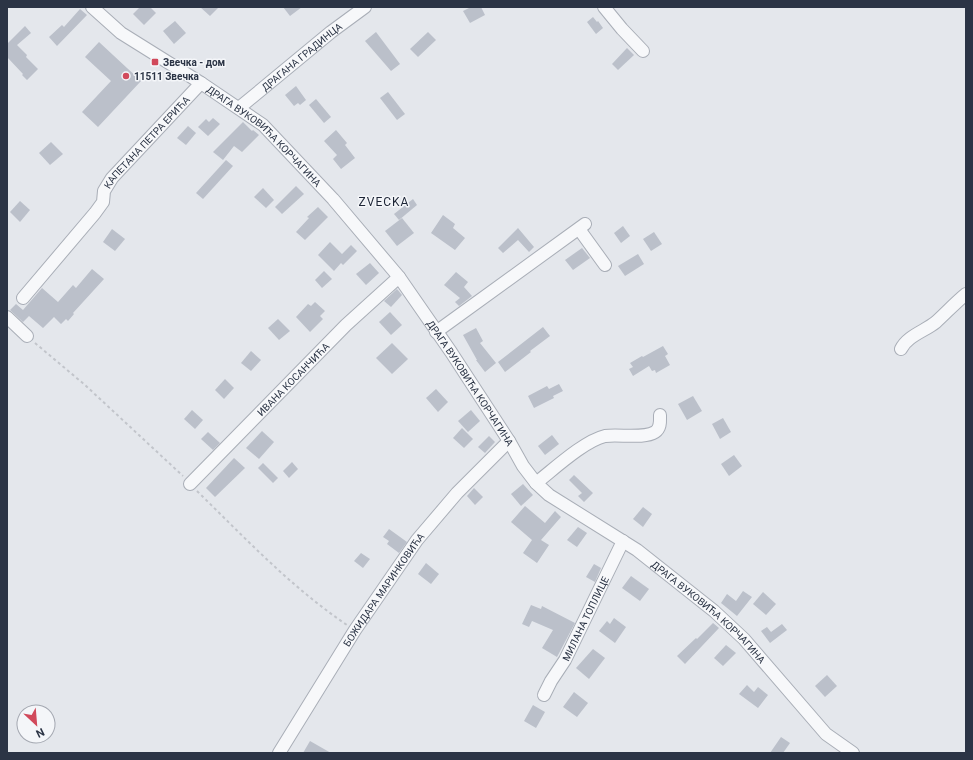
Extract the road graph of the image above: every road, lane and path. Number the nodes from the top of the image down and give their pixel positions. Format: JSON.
{"nodes":[{"id":1,"x":92,"y":7,"type":"edge"},
{"id":2,"x":365,"y":7,"type":"edge"},
{"id":3,"x":604,"y":7,"type":"edge"},
{"id":4,"x":643,"y":51,"type":"dead end"},
{"id":5,"x":201,"y":83,"type":"junction"},
{"id":6,"x":239,"y":108,"type":"junction"},
{"id":7,"x":605,"y":265,"type":"dead end"},
{"id":8,"x":399,"y":277,"type":"junction"},
{"id":9,"x":966,"y":294,"type":"edge"},
{"id":10,"x":23,"y":298,"type":"dead end"},
{"id":11,"x":7,"y":317,"type":"edge"},
{"id":12,"x":436,"y":332,"type":"junction"},
{"id":13,"x":27,"y":336,"type":"dead end"},
{"id":14,"x":901,"y":349,"type":"dead end"},
{"id":15,"x":660,"y":415,"type":"dead end"},
{"id":16,"x":509,"y":441,"type":"junction"},
{"id":17,"x":536,"y":483,"type":"junction"},
{"id":18,"x":190,"y":484,"type":"dead end"},
{"id":19,"x":623,"y":541,"type":"junction"},
{"id":20,"x":544,"y":695,"type":"dead end"},
{"id":21,"x":279,"y":753,"type":"edge"},
{"id":22,"x":853,"y":753,"type":"edge"}],
"edges":[{"from":1,"to":5,"type":"street","name":"ДРАГА ВУКОВИЋА КОРЧАГИНА"},
{"from":2,"to":6,"type":"street","name":"ДРАГАНА ГРАДИНЦА"},
{"from":3,"to":4,"type":"street"},
{"from":5,"to":6,"type":"street","name":"ДРАГА ВУКОВИЋА КОРЧАГИНА"},
{"from":5,"to":10,"type":"street","name":"КАПЕТАНА ПЕТРА ЕРИЋА"},
{"from":6,"to":8,"type":"street","name":"ДРАГА ВУКОВИЋА КОРЧАГИНА"},
{"from":7,"to":12,"type":"street"},
{"from":8,"to":12,"type":"street","name":"ДРАГА ВУКОВИЋА КОРЧАГИНА"},
{"from":8,"to":18,"type":"street","name":"ИВАНА КОСАНЧИЋА"},
{"from":9,"to":14,"type":"street"},
{"from":11,"to":13,"type":"street"},
{"from":12,"to":16,"type":"street","name":"ДРАГА ВУКОВИЋА КОРЧАГИНА"},
{"from":15,"to":17,"type":"street"},
{"from":16,"to":17,"type":"street","name":"ДРАГА ВУКОВИЋА КОРЧАГИНА"},
{"from":16,"to":21,"type":"street","name":"БОЖИДАРА МАРИНКОВИЋА"},
{"from":17,"to":19,"type":"street","name":"ДРАГА ВУКОВИЋА КОРЧАГИНА"},
{"from":19,"to":20,"type":"street","name":"МИЛАНА ТОПЛИЦЕ"},
{"from":19,"to":22,"type":"street","name":"ДРАГА ВУКОВИЋА КОРЧАГИНА"}]}
